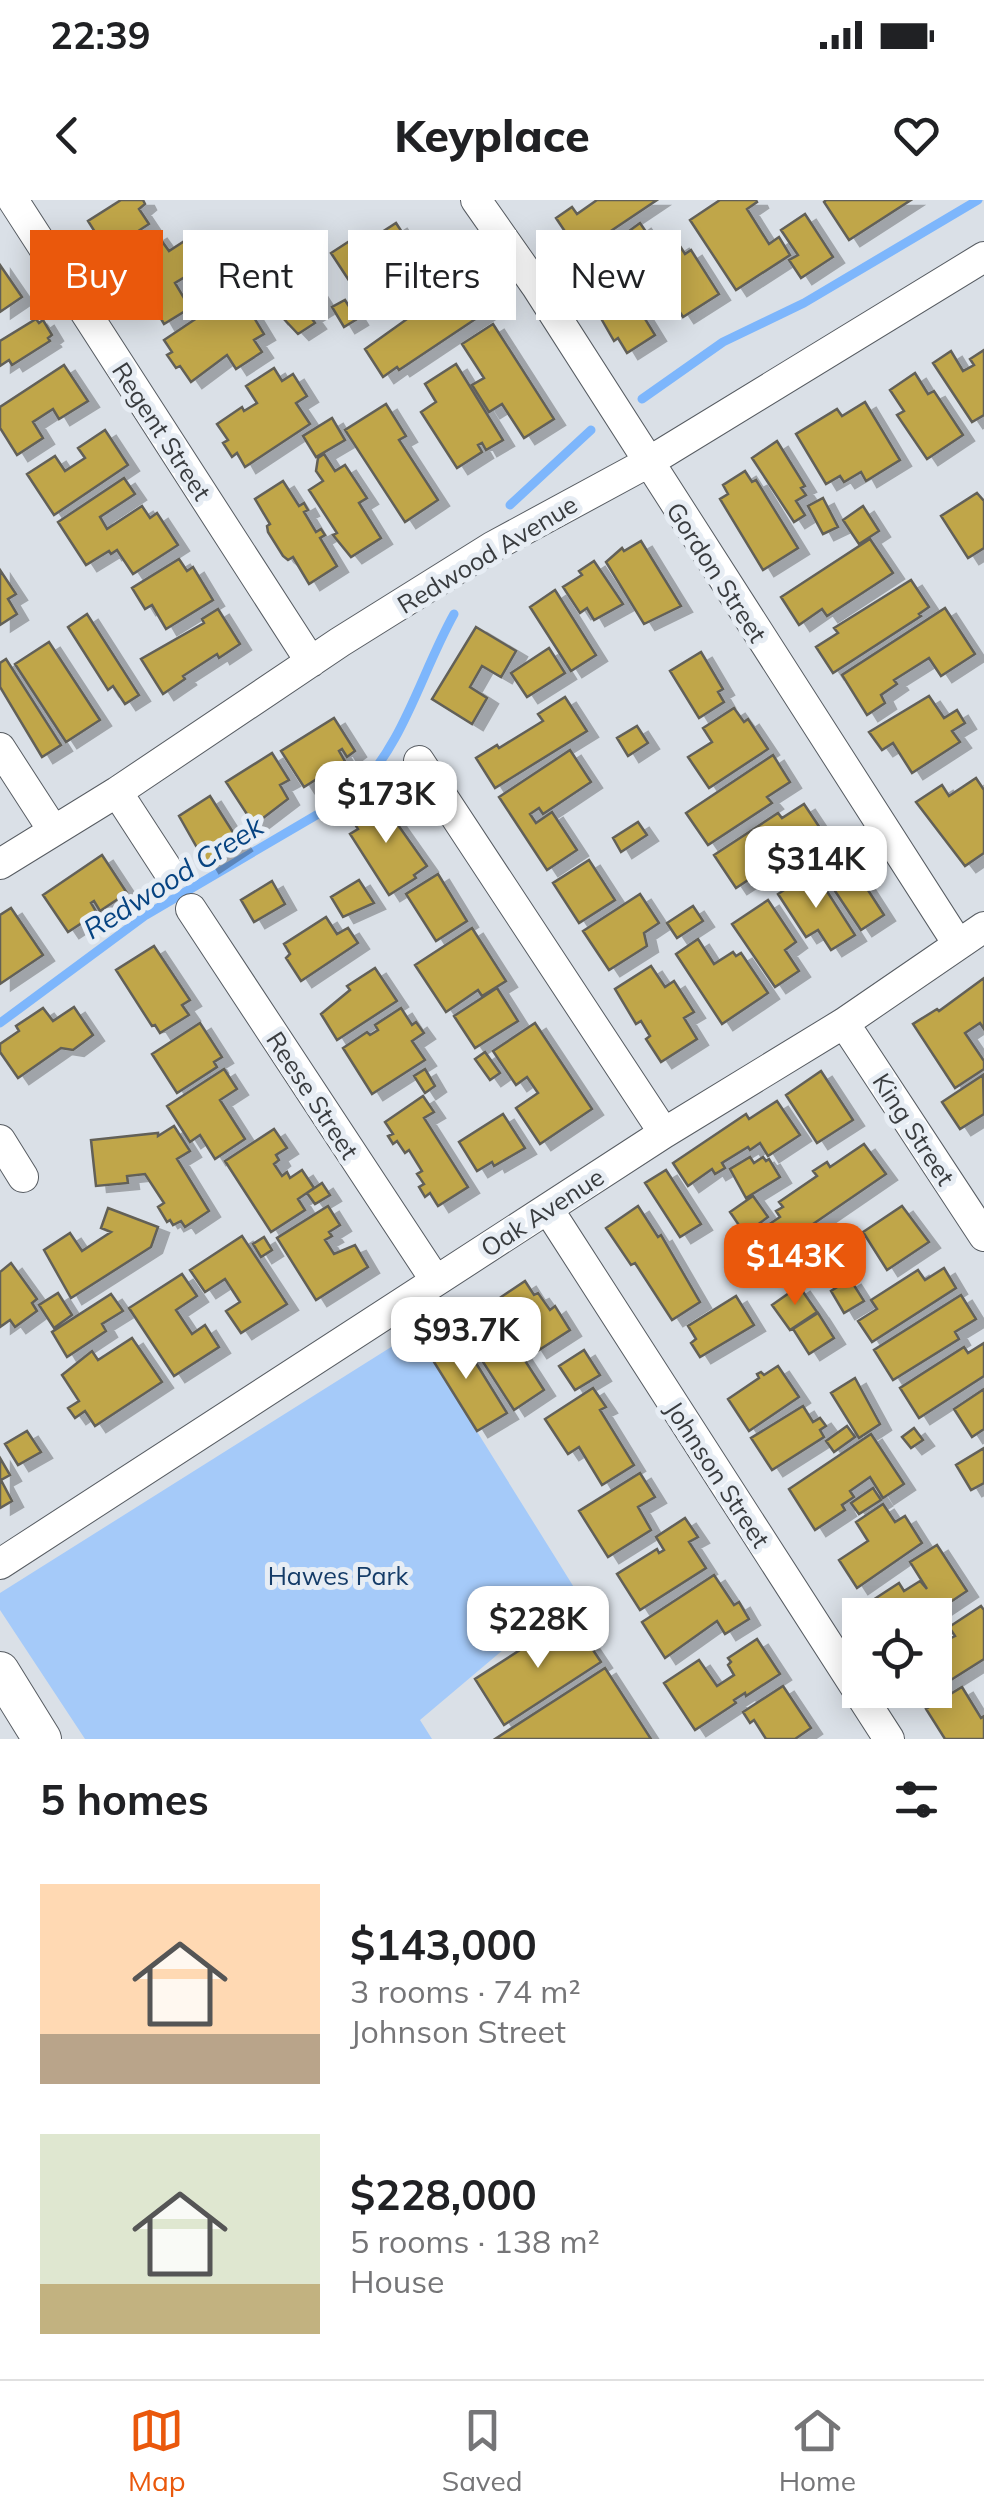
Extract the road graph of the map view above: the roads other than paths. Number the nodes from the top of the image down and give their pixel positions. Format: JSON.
{"nodes":[{"id":1,"x":13,"y":200,"type":"edge"},
{"id":2,"x":476,"y":200,"type":"edge"},
{"id":3,"x":984,"y":258,"type":"edge"},
{"id":4,"x":647,"y":463,"type":"junction"},
{"id":5,"x":312,"y":662,"type":"junction"},
{"id":6,"x":0,"y":748,"type":"edge"},
{"id":7,"x":419,"y":761,"type":"dead end"},
{"id":8,"x":117,"y":792,"type":"junction"},
{"id":9,"x":53,"y":830,"type":"junction"},
{"id":10,"x":0,"y":864,"type":"edge"},
{"id":11,"x":168,"y":872,"type":"dead end"},
{"id":12,"x":191,"y":909,"type":"dead end"},
{"id":13,"x":971,"y":936,"type":"edge"},
{"id":14,"x":844,"y":1022,"type":"junction"},
{"id":15,"x":664,"y":1133,"type":"junction"},
{"id":16,"x":0,"y":1140,"type":"edge"},
{"id":17,"x":22,"y":1176,"type":"dead end"},
{"id":18,"x":548,"y":1208,"type":"junction"},
{"id":19,"x":984,"y":1236,"type":"edge"},
{"id":20,"x":436,"y":1281,"type":"junction"},
{"id":21,"x":0,"y":1564,"type":"edge"},
{"id":22,"x":0,"y":1671,"type":"edge"},
{"id":23,"x":42,"y":1739,"type":"edge"},
{"id":24,"x":889,"y":1739,"type":"edge"}],
"edges":[{"from":1,"to":5,"type":"street","name":"Regent Street"},
{"from":2,"to":4,"type":"street","name":"Gordon Street"},
{"from":3,"to":4,"type":"street","name":"Redwood Avenue"},
{"from":4,"to":5,"type":"street","name":"Redwood Avenue"},
{"from":4,"to":13,"type":"street","name":"Gordon Street"},
{"from":5,"to":8,"type":"street","name":"Redwood Avenue"},
{"from":6,"to":9,"type":"street"},
{"from":7,"to":15,"type":"street"},
{"from":8,"to":9,"type":"street","name":"Redwood Avenue"},
{"from":8,"to":11,"type":"street"},
{"from":9,"to":10,"type":"street","name":"Redwood Avenue"},
{"from":12,"to":20,"type":"street","name":"Reese Street"},
{"from":13,"to":14,"type":"street","name":"Oak Avenue"},
{"from":14,"to":15,"type":"street","name":"Oak Avenue"},
{"from":14,"to":19,"type":"street","name":"King Street"},
{"from":15,"to":18,"type":"street","name":"Oak Avenue"},
{"from":16,"to":17,"type":"street"},
{"from":18,"to":20,"type":"street","name":"Oak Avenue"},
{"from":18,"to":24,"type":"street","name":"Johnson Street"},
{"from":20,"to":21,"type":"street","name":"Oak Avenue"},
{"from":22,"to":23,"type":"street"}]}
